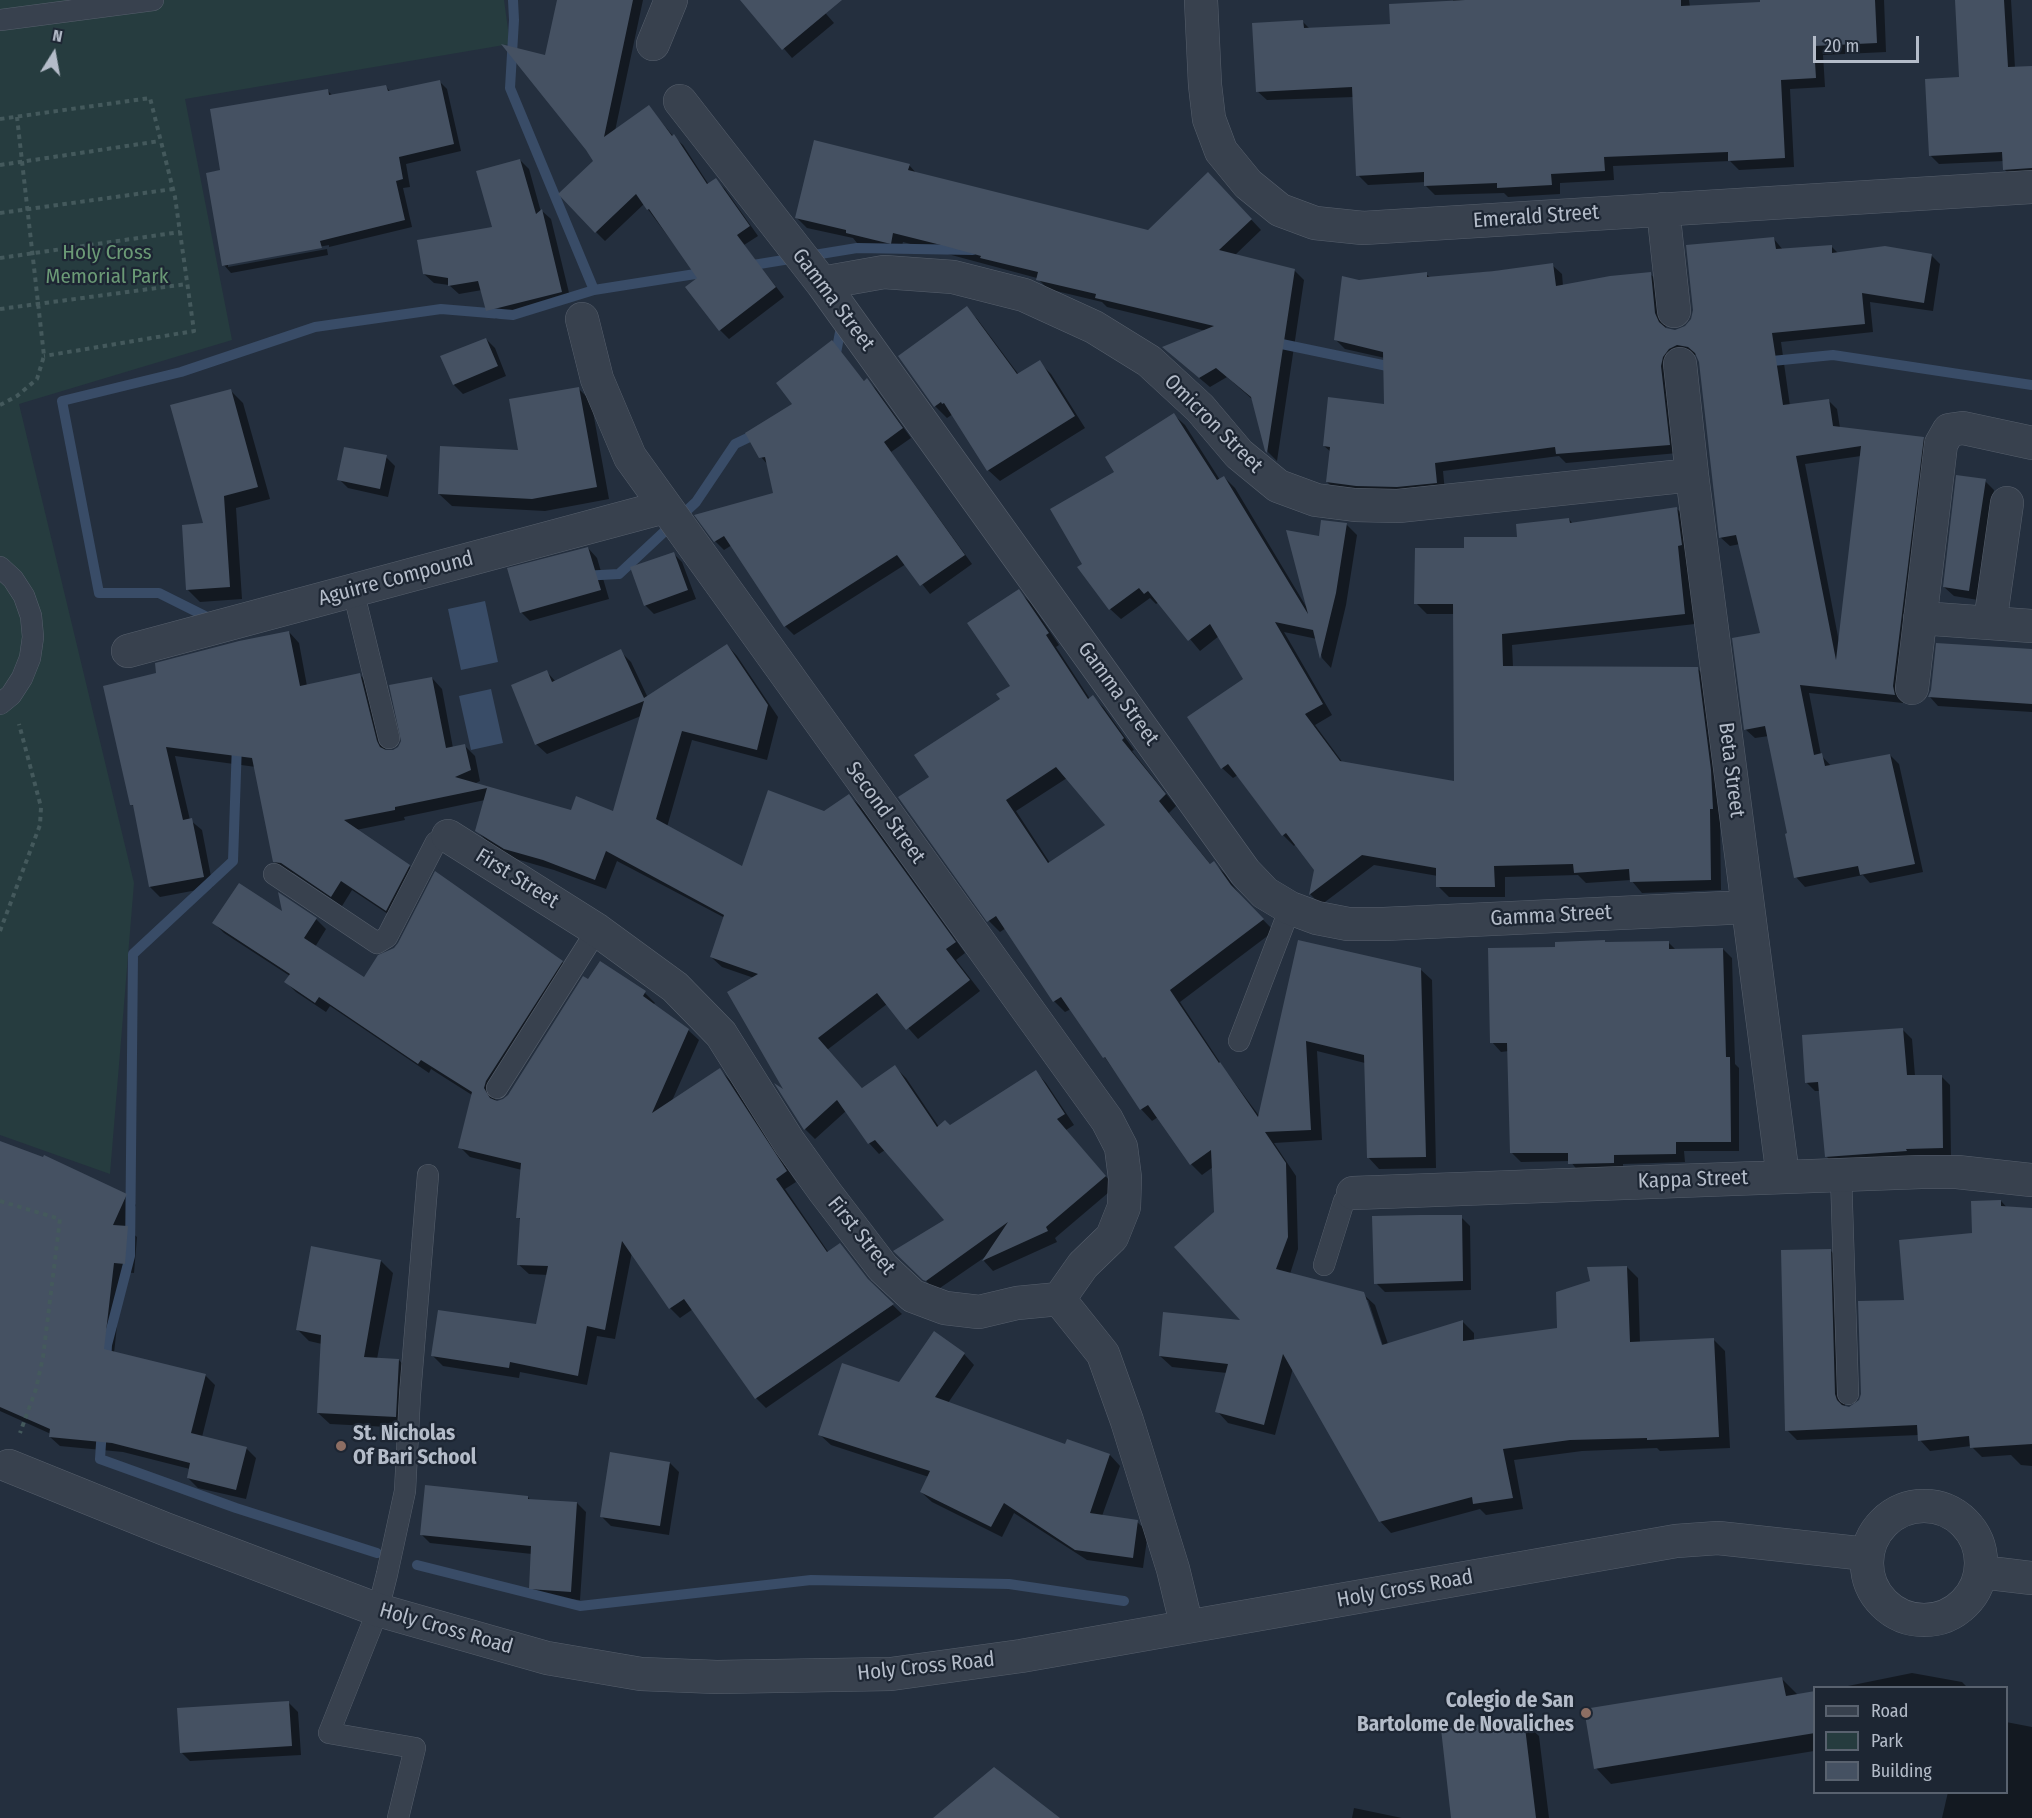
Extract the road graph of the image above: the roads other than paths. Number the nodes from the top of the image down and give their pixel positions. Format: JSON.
{"nodes":[{"id":1,"x":153,"y":0,"type":"edge"},
{"id":2,"x":671,"y":0,"type":"edge"},
{"id":3,"x":1201,"y":0,"type":"edge"},
{"id":4,"x":0,"y":20,"type":"edge"},
{"id":5,"x":653,"y":44,"type":"dead end"},
{"id":6,"x":680,"y":101,"type":"dead end"},
{"id":7,"x":2032,"y":187,"type":"edge"},
{"id":8,"x":1663,"y":209,"type":"junction"},
{"id":9,"x":822,"y":283,"type":"junction"},
{"id":10,"x":1674,"y":311,"type":"dead end"},
{"id":11,"x":582,"y":320,"type":"dead end"},
{"id":12,"x":1680,"y":364,"type":"dead end"},
{"id":13,"x":2032,"y":443,"type":"edge"},
{"id":14,"x":1692,"y":475,"type":"junction"},
{"id":15,"x":2007,"y":503,"type":"dead end"},
{"id":16,"x":664,"y":507,"type":"junction"},
{"id":17,"x":0,"y":567,"type":"edge"},
{"id":18,"x":353,"y":590,"type":"junction"},
{"id":19,"x":1920,"y":618,"type":"junction"},
{"id":20,"x":1990,"y":623,"type":"junction"},
{"id":21,"x":2032,"y":627,"type":"edge"},
{"id":22,"x":128,"y":651,"type":"dead end"},
{"id":23,"x":1912,"y":688,"type":"dead end"},
{"id":24,"x":5,"y":699,"type":"edge"},
{"id":25,"x":389,"y":738,"type":"dead end"},
{"id":26,"x":448,"y":836,"type":"joint"},
{"id":27,"x":273,"y":874,"type":"dead end"},
{"id":28,"x":1748,"y":907,"type":"junction"},
{"id":29,"x":1290,"y":908,"type":"junction"},
{"id":30,"x":597,"y":930,"type":"junction"},
{"id":31,"x":1239,"y":1041,"type":"dead end"},
{"id":32,"x":497,"y":1088,"type":"dead end"},
{"id":33,"x":428,"y":1175,"type":"dead end"},
{"id":34,"x":1841,"y":1175,"type":"junction"},
{"id":35,"x":1783,"y":1177,"type":"junction"},
{"id":36,"x":2032,"y":1180,"type":"edge"},
{"id":37,"x":1353,"y":1193,"type":"joint"},
{"id":38,"x":1324,"y":1264,"type":"dead end"},
{"id":39,"x":1059,"y":1299,"type":"junction"},
{"id":40,"x":1848,"y":1394,"type":"dead end"},
{"id":41,"x":4,"y":1464,"type":"edge"},
{"id":42,"x":1867,"y":1554,"type":"junction"},
{"id":43,"x":1981,"y":1572,"type":"junction"},
{"id":44,"x":2032,"y":1578,"type":"edge"},
{"id":45,"x":378,"y":1610,"type":"junction"},
{"id":46,"x":1187,"y":1628,"type":"junction"},
{"id":47,"x":398,"y":1818,"type":"edge"}],
"edges":[{"from":1,"to":4,"type":"lane"},
{"from":2,"to":5,"type":"street"},
{"from":3,"to":8,"type":"street","name":"Emerald Street"},
{"from":6,"to":9,"type":"street","name":"Gamma Street"},
{"from":7,"to":8,"type":"street","name":"Emerald Street"},
{"from":8,"to":10,"type":"street"},
{"from":9,"to":14,"type":"street","name":"Omicron Street"},
{"from":9,"to":29,"type":"street","name":"Gamma Street"},
{"from":11,"to":16,"type":"street","name":"Second Street"},
{"from":12,"to":14,"type":"street","name":"Beta Street"},
{"from":13,"to":19,"type":"street"},
{"from":14,"to":28,"type":"street","name":"Beta Street"},
{"from":15,"to":20,"type":"street"},
{"from":16,"to":18,"type":"street","name":"Aguirre Compound"},
{"from":16,"to":39,"type":"street","name":"Second Street"},
{"from":17,"to":24,"type":"lane"},
{"from":18,"to":22,"type":"street","name":"Aguirre Compound"},
{"from":18,"to":25,"type":"lane"},
{"from":19,"to":20,"type":"street"},
{"from":19,"to":23,"type":"street"},
{"from":20,"to":21,"type":"street"},
{"from":26,"to":27,"type":"lane"},
{"from":26,"to":30,"type":"street","name":"First Street"},
{"from":28,"to":29,"type":"street","name":"Gamma Street"},
{"from":28,"to":35,"type":"street","name":"Beta Street"},
{"from":29,"to":31,"type":"lane"},
{"from":30,"to":32,"type":"lane"},
{"from":30,"to":39,"type":"street","name":"First Street"},
{"from":33,"to":45,"type":"lane"},
{"from":34,"to":35,"type":"street","name":"Kappa Street"},
{"from":34,"to":36,"type":"street","name":"Kappa Street"},
{"from":34,"to":40,"type":"lane"},
{"from":35,"to":37,"type":"street","name":"Kappa Street"},
{"from":37,"to":38,"type":"lane"},
{"from":39,"to":46,"type":"street"},
{"from":41,"to":45,"type":"street","name":"Holy Cross Road"},
{"from":42,"to":43,"type":"street"},
{"from":42,"to":43,"type":"street"},
{"from":42,"to":46,"type":"street","name":"Holy Cross Road"},
{"from":43,"to":44,"type":"street"},
{"from":45,"to":46,"type":"street","name":"Holy Cross Road"},
{"from":45,"to":47,"type":"lane"}]}
